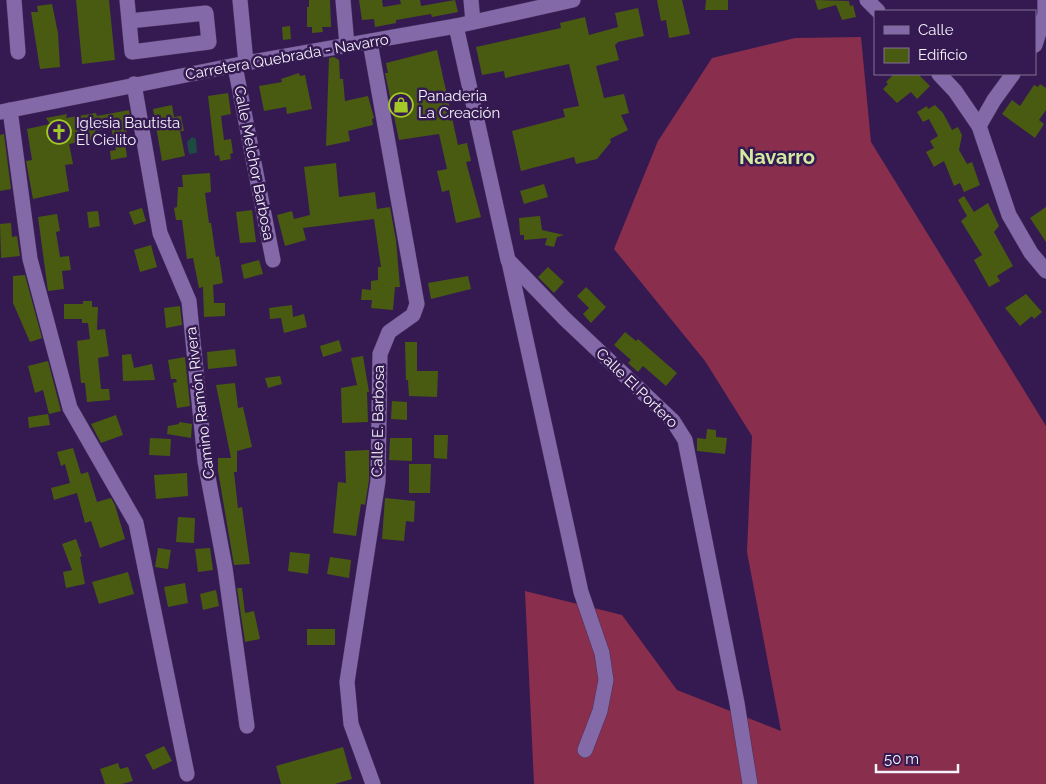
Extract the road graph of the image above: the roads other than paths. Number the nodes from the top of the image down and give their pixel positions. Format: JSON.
{"nodes":[{"id":1,"x":14,"y":0,"type":"edge"},
{"id":2,"x":126,"y":0,"type":"edge"},
{"id":3,"x":240,"y":0,"type":"edge"},
{"id":4,"x":343,"y":0,"type":"edge"},
{"id":5,"x":470,"y":0,"type":"edge"},
{"id":6,"x":573,"y":0,"type":"edge"},
{"id":7,"x":866,"y":0,"type":"edge"},
{"id":8,"x":1045,"y":0,"type":"edge"},
{"id":9,"x":187,"y":7,"type":"edge"},
{"id":10,"x":877,"y":10,"type":"edge"},
{"id":11,"x":129,"y":21,"type":"junction"},
{"id":12,"x":473,"y":22,"type":"junction"},
{"id":13,"x":456,"y":26,"type":"junction"},
{"id":14,"x":370,"y":42,"type":"junction"},
{"id":15,"x":1036,"y":42,"type":"edge"},
{"id":16,"x":347,"y":46,"type":"junction"},
{"id":17,"x":18,"y":52,"type":"dead end"},
{"id":18,"x":241,"y":65,"type":"junction"},
{"id":19,"x":940,"y":75,"type":"edge"},
{"id":20,"x":1013,"y":75,"type":"edge"},
{"id":21,"x":134,"y":84,"type":"junction"},
{"id":22,"x":5,"y":111,"type":"edge"},
{"id":23,"x":979,"y":126,"type":"junction"},
{"id":24,"x":273,"y":260,"type":"dead end"},
{"id":25,"x":508,"y":260,"type":"junction"},
{"id":26,"x":1046,"y":271,"type":"edge"},
{"id":27,"x":247,"y":726,"type":"dead end"},
{"id":28,"x":585,"y":750,"type":"dead end"},
{"id":29,"x":187,"y":774,"type":"dead end"},
{"id":30,"x":373,"y":784,"type":"edge"},
{"id":31,"x":750,"y":784,"type":"edge"}],
"edges":[{"from":1,"to":17,"type":"street"},
{"from":2,"to":11,"type":"street"},
{"from":3,"to":18,"type":"street","name":"Calle Melchor Barbosa"},
{"from":4,"to":16,"type":"street"},
{"from":5,"to":12,"type":"street"},
{"from":6,"to":12,"type":"street","name":"Carretera Quebrada - Navarro"},
{"from":7,"to":10,"type":"street"},
{"from":8,"to":15,"type":"street"},
{"from":9,"to":11,"type":"street"},
{"from":9,"to":11,"type":"street"},
{"from":12,"to":13,"type":"street","name":"Carretera Quebrada - Navarro"},
{"from":13,"to":14,"type":"street","name":"Carretera Quebrada - Navarro"},
{"from":13,"to":25,"type":"street"},
{"from":14,"to":16,"type":"street","name":"Carretera Quebrada - Navarro"},
{"from":14,"to":30,"type":"street","name":"Calle E. Barbosa"},
{"from":16,"to":18,"type":"street","name":"Carretera Quebrada - Navarro"},
{"from":18,"to":21,"type":"street","name":"Carretera Quebrada - Navarro"},
{"from":18,"to":24,"type":"street","name":"Calle Melchor Barbosa"},
{"from":19,"to":23,"type":"street"},
{"from":20,"to":23,"type":"street"},
{"from":21,"to":22,"type":"street","name":"Carretera Quebrada - Navarro"},
{"from":21,"to":27,"type":"street","name":"Camino Ramón Rivera"},
{"from":22,"to":29,"type":"street"},
{"from":23,"to":26,"type":"street"},
{"from":25,"to":28,"type":"street"},
{"from":25,"to":31,"type":"street","name":"Calle El Portero"}]}
